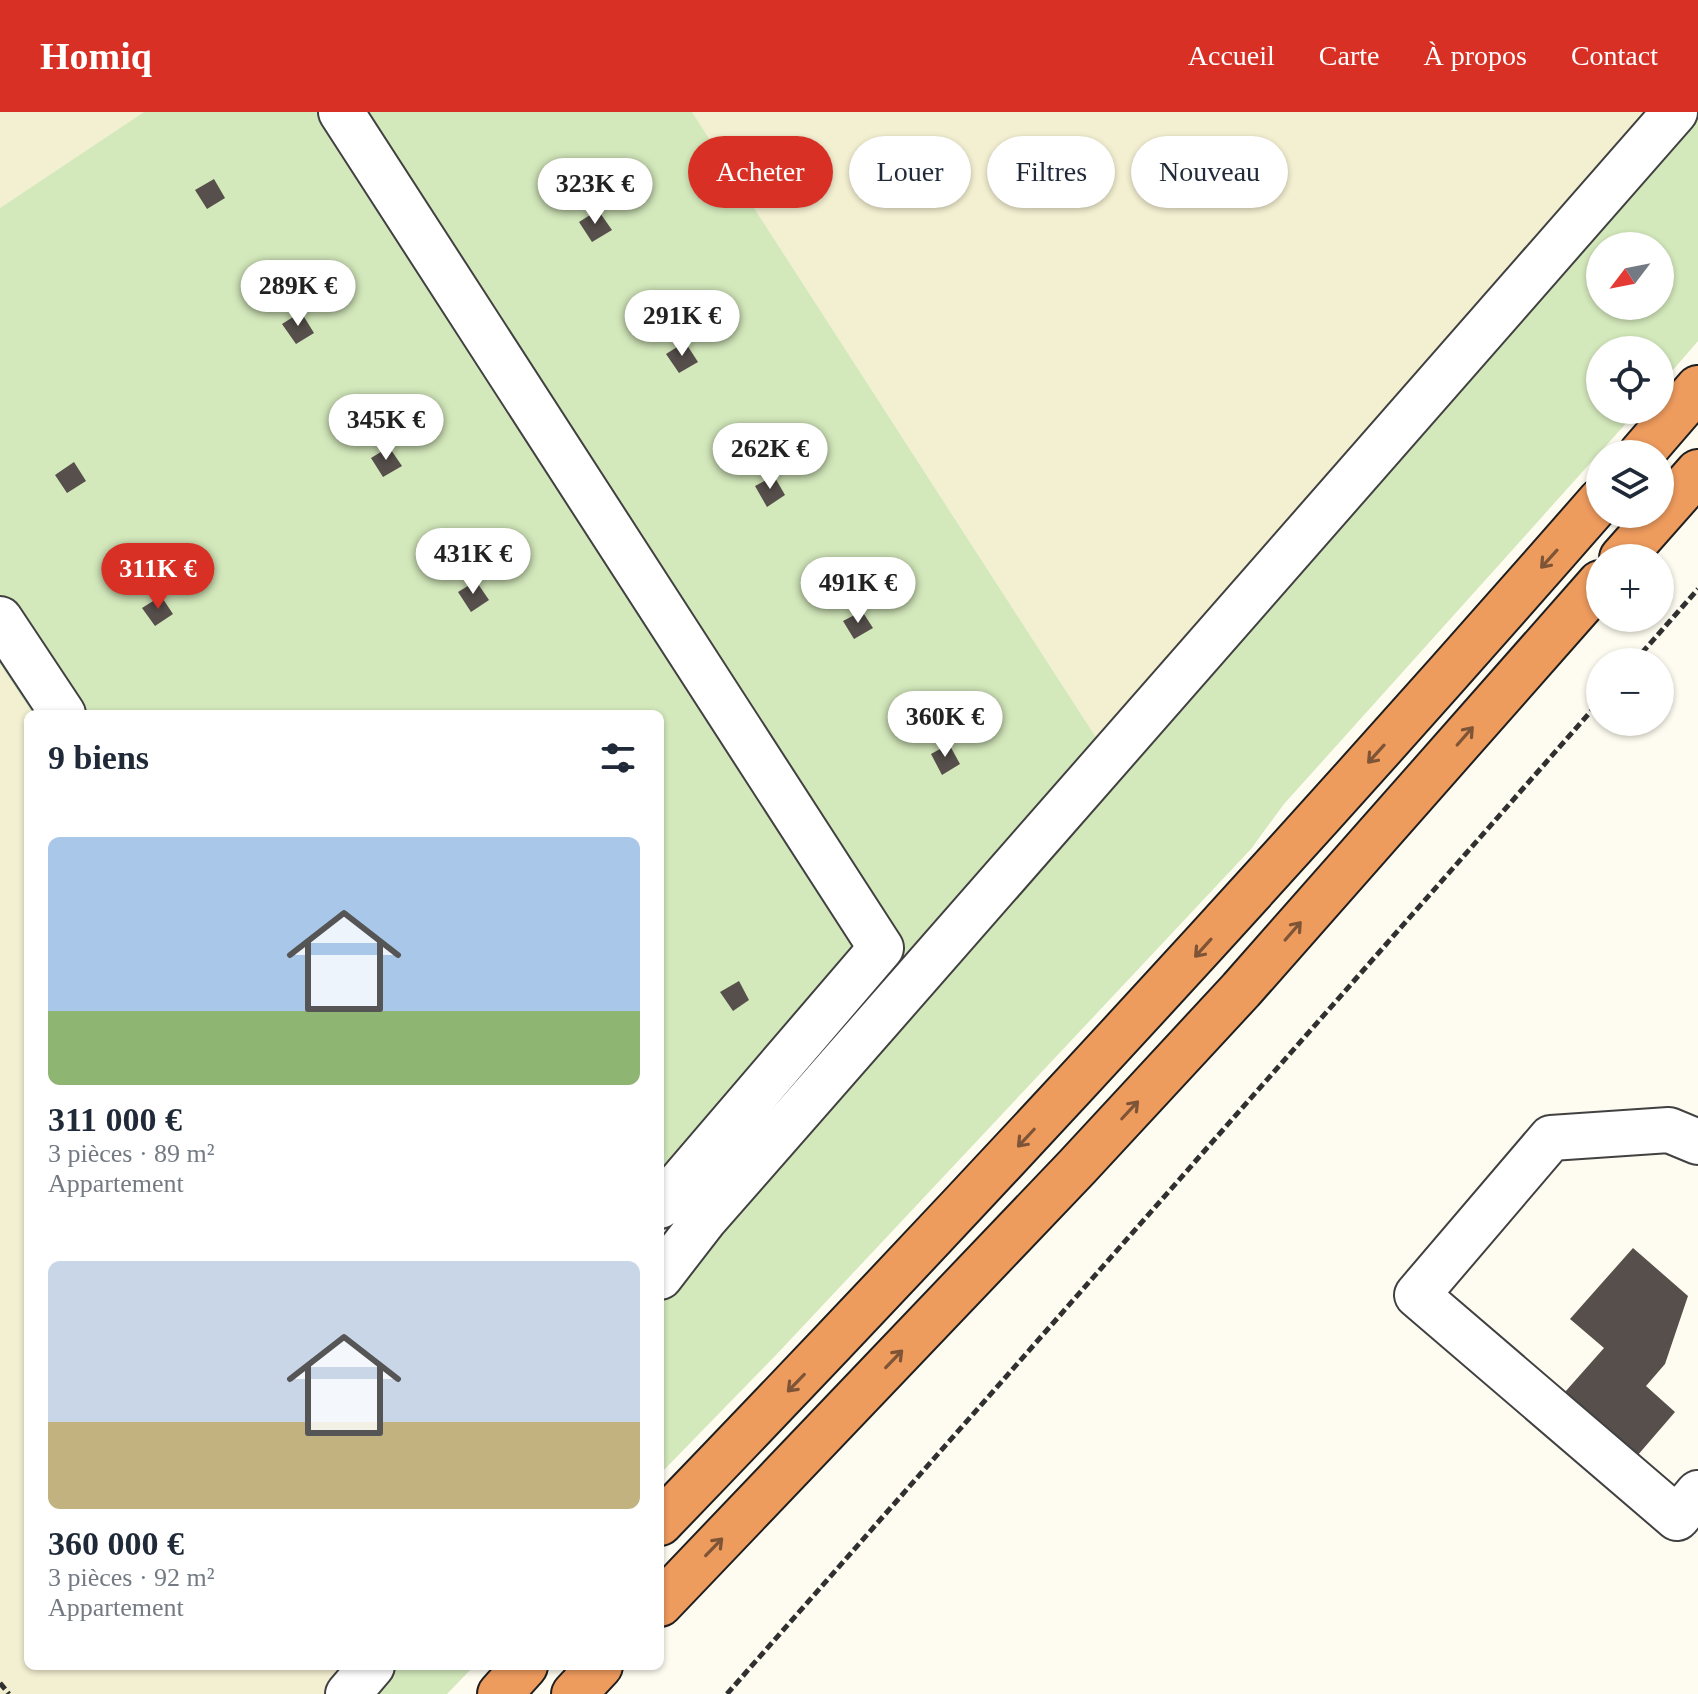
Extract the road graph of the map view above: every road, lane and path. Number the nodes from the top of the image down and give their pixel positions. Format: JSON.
{"nodes":[{"id":1,"x":341,"y":112,"type":"edge"},
{"id":2,"x":1675,"y":112,"type":"edge"},
{"id":3,"x":1698,"y":388,"type":"edge"},
{"id":4,"x":1653,"y":440,"type":"edge"},
{"id":5,"x":1698,"y":472,"type":"edge"},
{"id":6,"x":1586,"y":517,"type":"edge"},
{"id":7,"x":1634,"y":544,"type":"edge"},
{"id":8,"x":1698,"y":589,"type":"edge"},
{"id":9,"x":1586,"y":599,"type":"edge"},
{"id":10,"x":0,"y":619,"type":"edge"},
{"id":11,"x":1646,"y":648,"type":"edge"},
{"id":12,"x":60,"y":710,"type":"edge"},
{"id":13,"x":1586,"y":717,"type":"edge"},
{"id":14,"x":1698,"y":1142,"type":"edge"},
{"id":15,"x":664,"y":1201,"type":"edge"},
{"id":16,"x":664,"y":1272,"type":"edge"},
{"id":17,"x":1698,"y":1493,"type":"edge"},
{"id":18,"x":664,"y":1519,"type":"edge"},
{"id":19,"x":664,"y":1600,"type":"edge"},
{"id":20,"x":369,"y":1670,"type":"edge"},
{"id":21,"x":521,"y":1670,"type":"edge"},
{"id":22,"x":596,"y":1670,"type":"edge"},
{"id":23,"x":0,"y":1683,"type":"edge"},
{"id":24,"x":9,"y":1694,"type":"edge"},
{"id":25,"x":348,"y":1694,"type":"edge"},
{"id":26,"x":500,"y":1694,"type":"edge"},
{"id":27,"x":574,"y":1694,"type":"edge"},
{"id":28,"x":727,"y":1694,"type":"edge"}],
"edges":[{"from":1,"to":15,"type":"street"},
{"from":2,"to":16,"type":"street"},
{"from":3,"to":4,"type":"highway"},
{"from":5,"to":7,"type":"highway"},
{"from":6,"to":18,"type":"highway","one_way":true},
{"from":8,"to":11,"type":"path"},
{"from":19,"to":9,"type":"highway","one_way":true},
{"from":10,"to":12,"type":"street"},
{"from":13,"to":28,"type":"path"},
{"from":14,"to":17,"type":"street"},
{"from":20,"to":25,"type":"street"},
{"from":21,"to":26,"type":"highway"},
{"from":22,"to":27,"type":"highway"},
{"from":23,"to":24,"type":"path"}]}
